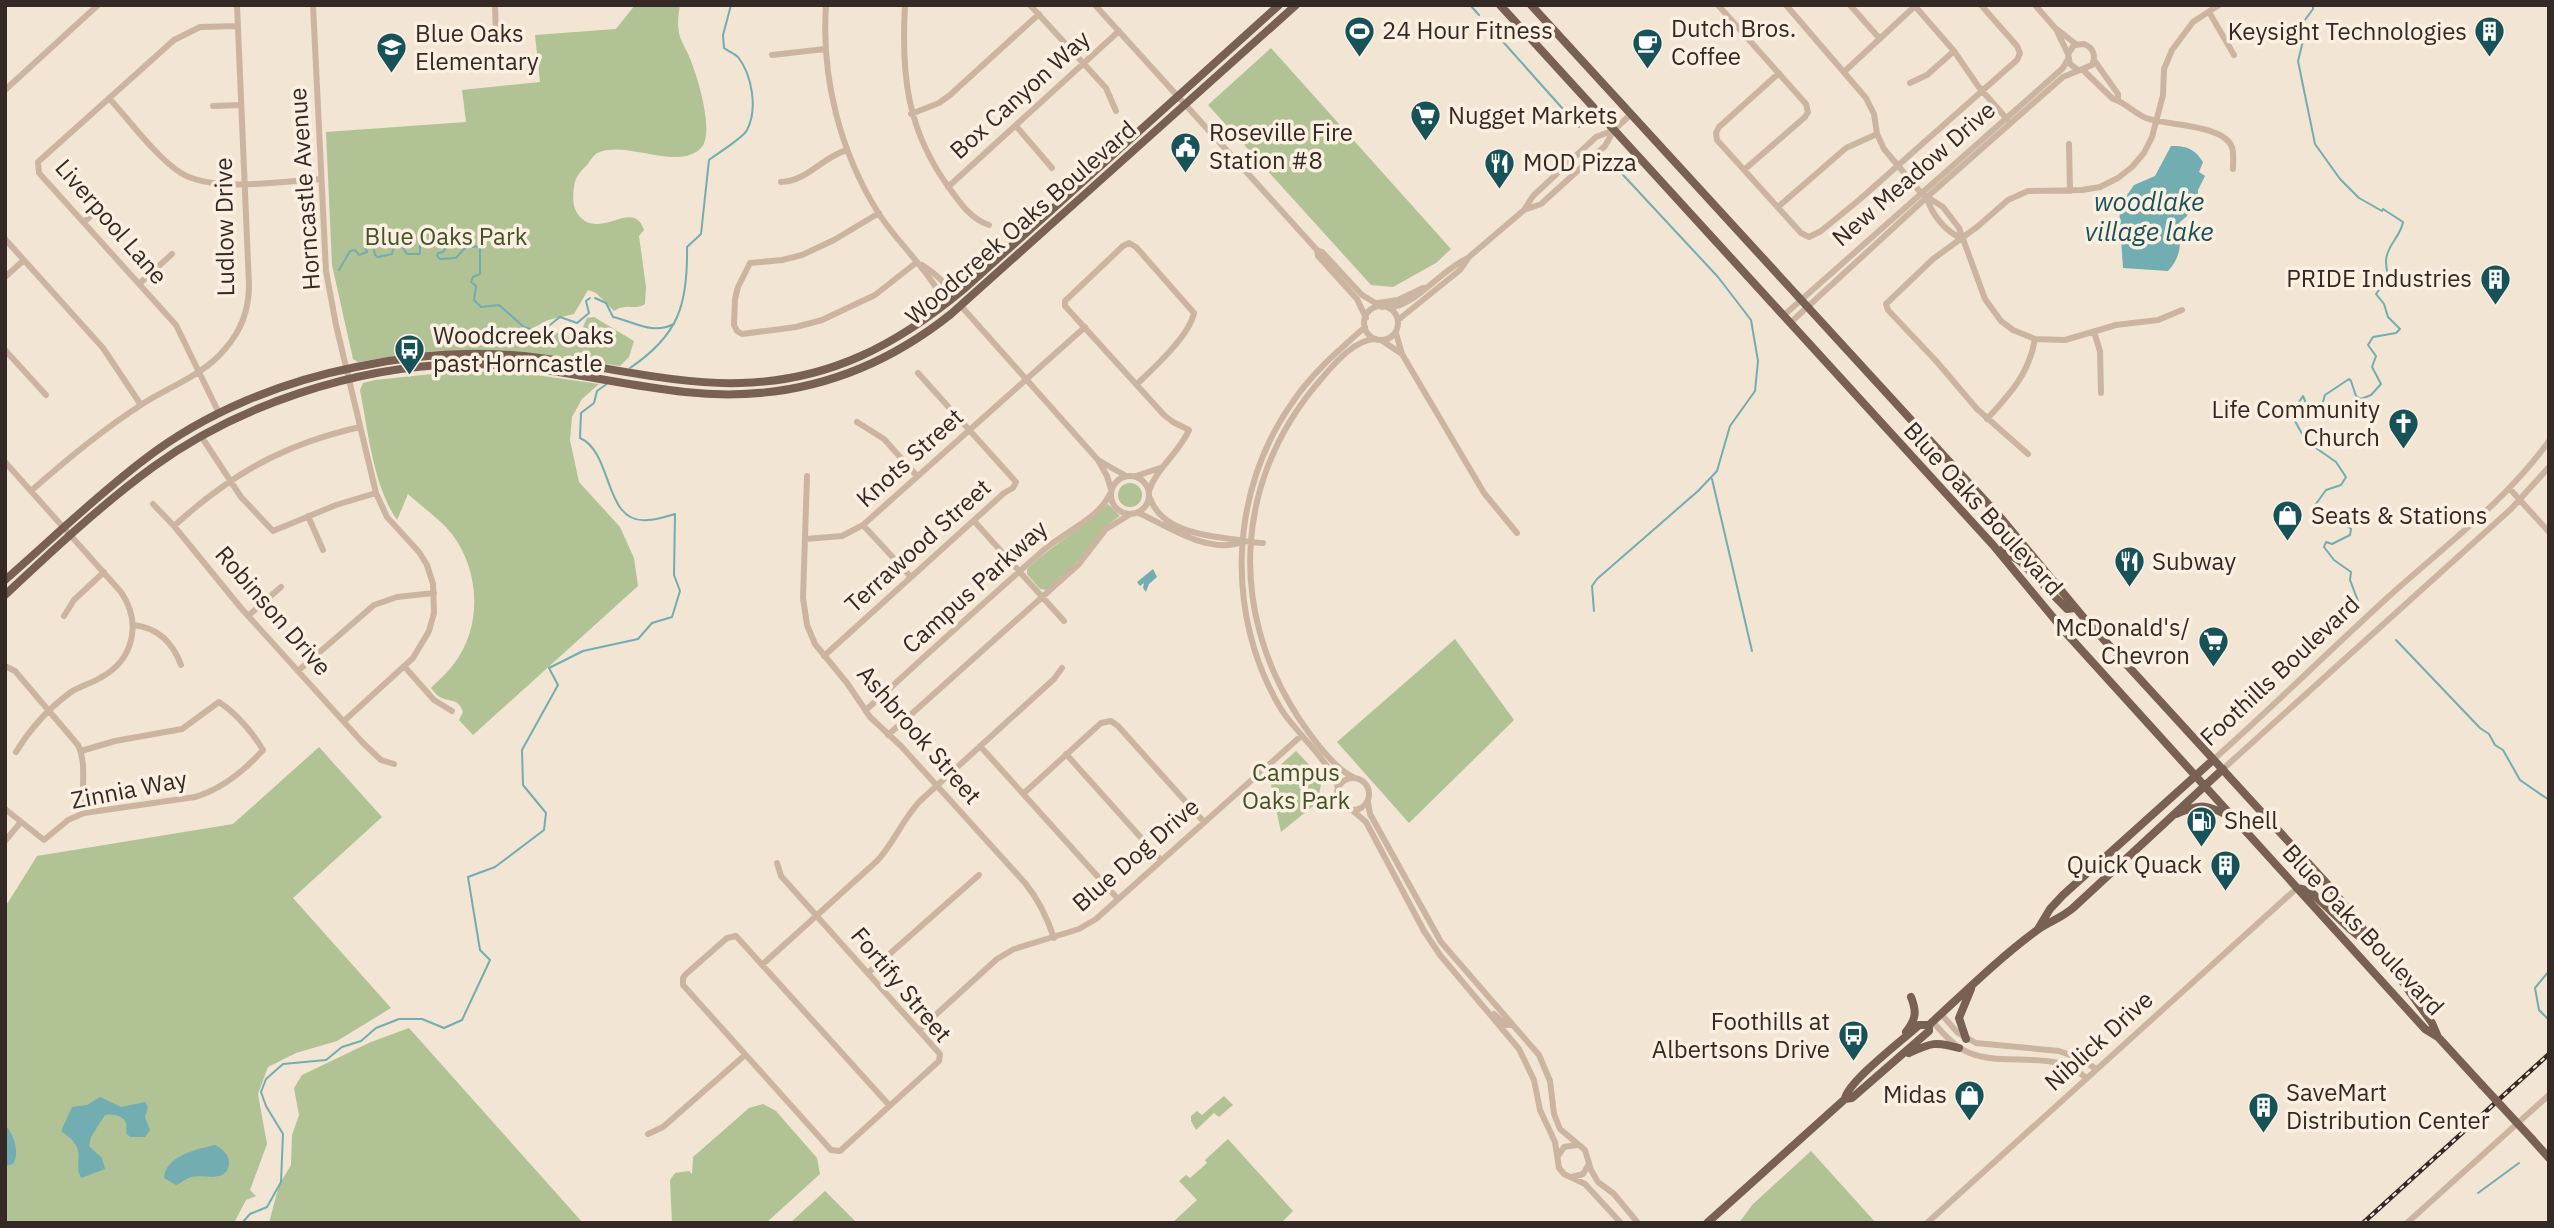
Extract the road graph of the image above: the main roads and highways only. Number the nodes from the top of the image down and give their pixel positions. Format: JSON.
{"nodes":[{"id":1,"x":1279,"y":5,"type":"edge"},
{"id":2,"x":1296,"y":5,"type":"edge"},
{"id":3,"x":1500,"y":5,"type":"edge"},
{"id":4,"x":1531,"y":5,"type":"edge"},
{"id":5,"x":953,"y":298,"type":"junction"},
{"id":6,"x":961,"y":306,"type":"junction"},
{"id":7,"x":1993,"y":545,"type":"junction"},
{"id":8,"x":5,"y":580,"type":"edge"},
{"id":9,"x":5,"y":595,"type":"edge"},
{"id":10,"x":2075,"y":608,"type":"junction"},
{"id":11,"x":2213,"y":760,"type":"junction"},
{"id":12,"x":2222,"y":769,"type":"junction"},
{"id":13,"x":2196,"y":775,"type":"junction"},
{"id":14,"x":2205,"y":785,"type":"junction"},
{"id":15,"x":2170,"y":817,"type":"junction"},
{"id":16,"x":2240,"y":823,"type":"junction"},
{"id":17,"x":2087,"y":874,"type":"junction"},
{"id":18,"x":2297,"y":888,"type":"junction"},
{"id":19,"x":2073,"y":908,"type":"junction"},
{"id":20,"x":2038,"y":929,"type":"junction"},
{"id":21,"x":2384,"y":956,"type":"junction"},
{"id":22,"x":1972,"y":986,"type":"junction"},
{"id":23,"x":1911,"y":997,"type":"dead end"},
{"id":24,"x":1930,"y":1023,"type":"junction"},
{"id":25,"x":2438,"y":1037,"type":"junction"},
{"id":26,"x":1966,"y":1039,"type":"road end"},
{"id":27,"x":1959,"y":1048,"type":"road end"},
{"id":28,"x":1893,"y":1049,"type":"junction"},
{"id":29,"x":1900,"y":1058,"type":"junction"},
{"id":30,"x":1845,"y":1099,"type":"junction"},
{"id":31,"x":2549,"y":1158,"type":"edge"},
{"id":32,"x":1707,"y":1223,"type":"edge"}],
"edges":[{"from":1,"to":5,"type":"main road","name":"Woodcreek Oaks Boulevard"},
{"from":2,"to":6,"type":"main road","name":"Woodcreek Oaks Boulevard"},
{"from":3,"to":7,"type":"main road","name":"Blue Oaks Boulevard"},
{"from":4,"to":10,"type":"main road","name":"Blue Oaks Boulevard"},
{"from":5,"to":6,"type":"main road"},
{"from":5,"to":8,"type":"main road","name":"Woodcreek Oaks Boulevard"},
{"from":6,"to":9,"type":"main road","name":"Woodcreek Oaks Boulevard"},
{"from":7,"to":10,"type":"main road"},
{"from":7,"to":13,"type":"main road","name":"Blue Oaks Boulevard"},
{"from":10,"to":11,"type":"main road","name":"Blue Oaks Boulevard"},
{"from":11,"to":12,"type":"main road","name":"Blue Oaks Boulevard"},
{"from":11,"to":13,"type":"main road","name":"Foothills Boulevard"},
{"from":12,"to":14,"type":"main road","name":"Foothills Boulevard"},
{"from":12,"to":21,"type":"main road","name":"Blue Oaks Boulevard"},
{"from":13,"to":14,"type":"main road","name":"Blue Oaks Boulevard"},
{"from":13,"to":17,"type":"main road","name":"Foothills Boulevard"},
{"from":14,"to":15,"type":"main road","name":"Foothills Boulevard"},
{"from":14,"to":16,"type":"main road","name":"Blue Oaks Boulevard"},
{"from":15,"to":16,"type":"main road"},
{"from":15,"to":19,"type":"main road","name":"Foothills Boulevard"},
{"from":16,"to":18,"type":"main road","name":"Blue Oaks Boulevard"},
{"from":17,"to":19,"type":"main road"},
{"from":17,"to":20,"type":"main road","name":"Foothills Boulevard"},
{"from":18,"to":21,"type":"main road"},
{"from":18,"to":25,"type":"main road","name":"Blue Oaks Boulevard"},
{"from":19,"to":20,"type":"main road","name":"Foothills Boulevard"},
{"from":20,"to":22,"type":"main road","name":"Foothills Boulevard"},
{"from":21,"to":25,"type":"main road","name":"Blue Oaks Boulevard"},
{"from":22,"to":24,"type":"main road","name":"Foothills Boulevard"},
{"from":22,"to":26,"type":"main road"},
{"from":23,"to":28,"type":"main road"},
{"from":24,"to":28,"type":"main road","name":"Foothills Boulevard"},
{"from":24,"to":29,"type":"main road","name":"Foothills Boulevard"},
{"from":25,"to":31,"type":"main road","name":"Blue Oaks Boulevard","bridge":true},
{"from":27,"to":29,"type":"main road"},
{"from":28,"to":30,"type":"main road","name":"Foothills Boulevard"},
{"from":29,"to":30,"type":"main road","name":"Foothills Boulevard"},
{"from":30,"to":32,"type":"main road","name":"Foothills Boulevard"}]}
